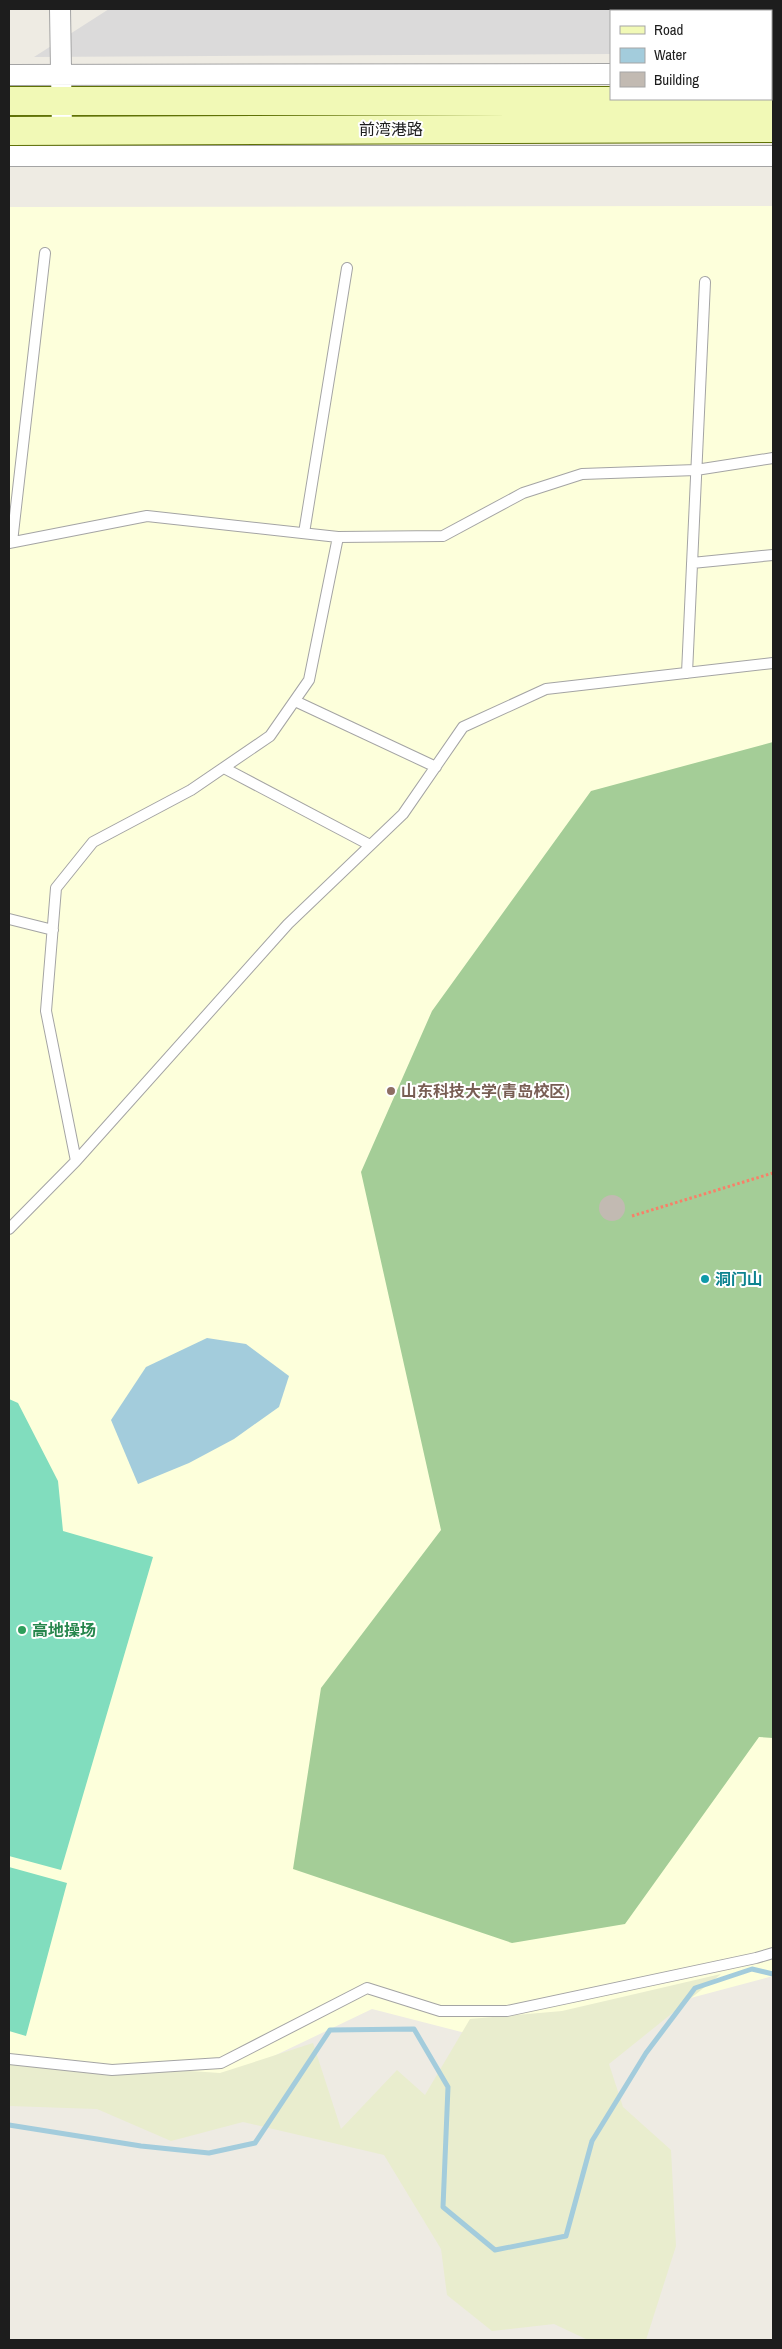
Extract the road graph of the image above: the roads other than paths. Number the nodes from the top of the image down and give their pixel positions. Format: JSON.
{"nodes":[{"id":1,"x":60,"y":9,"type":"edge"},
{"id":2,"x":610,"y":74,"type":"edge"},
{"id":3,"x":9,"y":75,"type":"edge"},
{"id":4,"x":62,"y":88,"type":"junction"},
{"id":5,"x":610,"y":97,"type":"edge"},
{"id":6,"x":9,"y":101,"type":"edge"},
{"id":7,"x":773,"y":128,"type":"edge"},
{"id":8,"x":62,"y":130,"type":"junction"},
{"id":9,"x":9,"y":131,"type":"edge"},
{"id":10,"x":9,"y":156,"type":"edge"},
{"id":11,"x":773,"y":156,"type":"edge"},
{"id":12,"x":45,"y":253,"type":"dead end"},
{"id":13,"x":347,"y":268,"type":"dead end"},
{"id":14,"x":704,"y":282,"type":"dead end"},
{"id":15,"x":773,"y":458,"type":"edge"},
{"id":16,"x":696,"y":470,"type":"junction"},
{"id":17,"x":304,"y":533,"type":"junction"},
{"id":18,"x":338,"y":537,"type":"junction"},
{"id":19,"x":10,"y":543,"type":"edge"},
{"id":20,"x":773,"y":555,"type":"edge"},
{"id":21,"x":692,"y":563,"type":"junction"},
{"id":22,"x":773,"y":663,"type":"edge"},
{"id":23,"x":687,"y":673,"type":"junction"},
{"id":24,"x":295,"y":700,"type":"junction"},
{"id":25,"x":436,"y":767,"type":"junction"},
{"id":26,"x":224,"y":768,"type":"junction"},
{"id":27,"x":370,"y":845,"type":"junction"},
{"id":28,"x":9,"y":919,"type":"edge"},
{"id":29,"x":53,"y":930,"type":"junction"},
{"id":30,"x":76,"y":1161,"type":"junction"},
{"id":31,"x":9,"y":1229,"type":"edge"},
{"id":32,"x":773,"y":1952,"type":"edge"},
{"id":33,"x":9,"y":2059,"type":"edge"}],
"edges":[{"from":1,"to":4,"type":"street"},
{"from":2,"to":4,"type":"street","name":"前湾港路"},
{"from":3,"to":4,"type":"street","name":"前湾港路"},
{"from":4,"to":5,"type":"main road","name":"前湾港路"},
{"from":4,"to":6,"type":"main road","name":"前湾港路"},
{"from":4,"to":8,"type":"street"},
{"from":7,"to":8,"type":"main road","name":"前湾港路"},
{"from":8,"to":9,"type":"main road","name":"前湾港路"},
{"from":10,"to":11,"type":"street","name":"前湾港路"},
{"from":12,"to":19,"type":"lane"},
{"from":13,"to":17,"type":"lane"},
{"from":14,"to":16,"type":"lane"},
{"from":15,"to":16,"type":"lane"},
{"from":16,"to":18,"type":"lane"},
{"from":16,"to":21,"type":"lane"},
{"from":17,"to":18,"type":"lane"},
{"from":17,"to":19,"type":"lane"},
{"from":18,"to":24,"type":"lane"},
{"from":20,"to":21,"type":"lane"},
{"from":21,"to":23,"type":"lane"},
{"from":22,"to":23,"type":"lane"},
{"from":23,"to":25,"type":"lane"},
{"from":24,"to":25,"type":"lane"},
{"from":24,"to":26,"type":"lane"},
{"from":25,"to":27,"type":"lane"},
{"from":26,"to":27,"type":"lane"},
{"from":26,"to":29,"type":"lane"},
{"from":27,"to":30,"type":"lane"},
{"from":28,"to":29,"type":"lane"},
{"from":29,"to":30,"type":"lane"},
{"from":30,"to":31,"type":"lane"},
{"from":32,"to":33,"type":"lane"}]}
